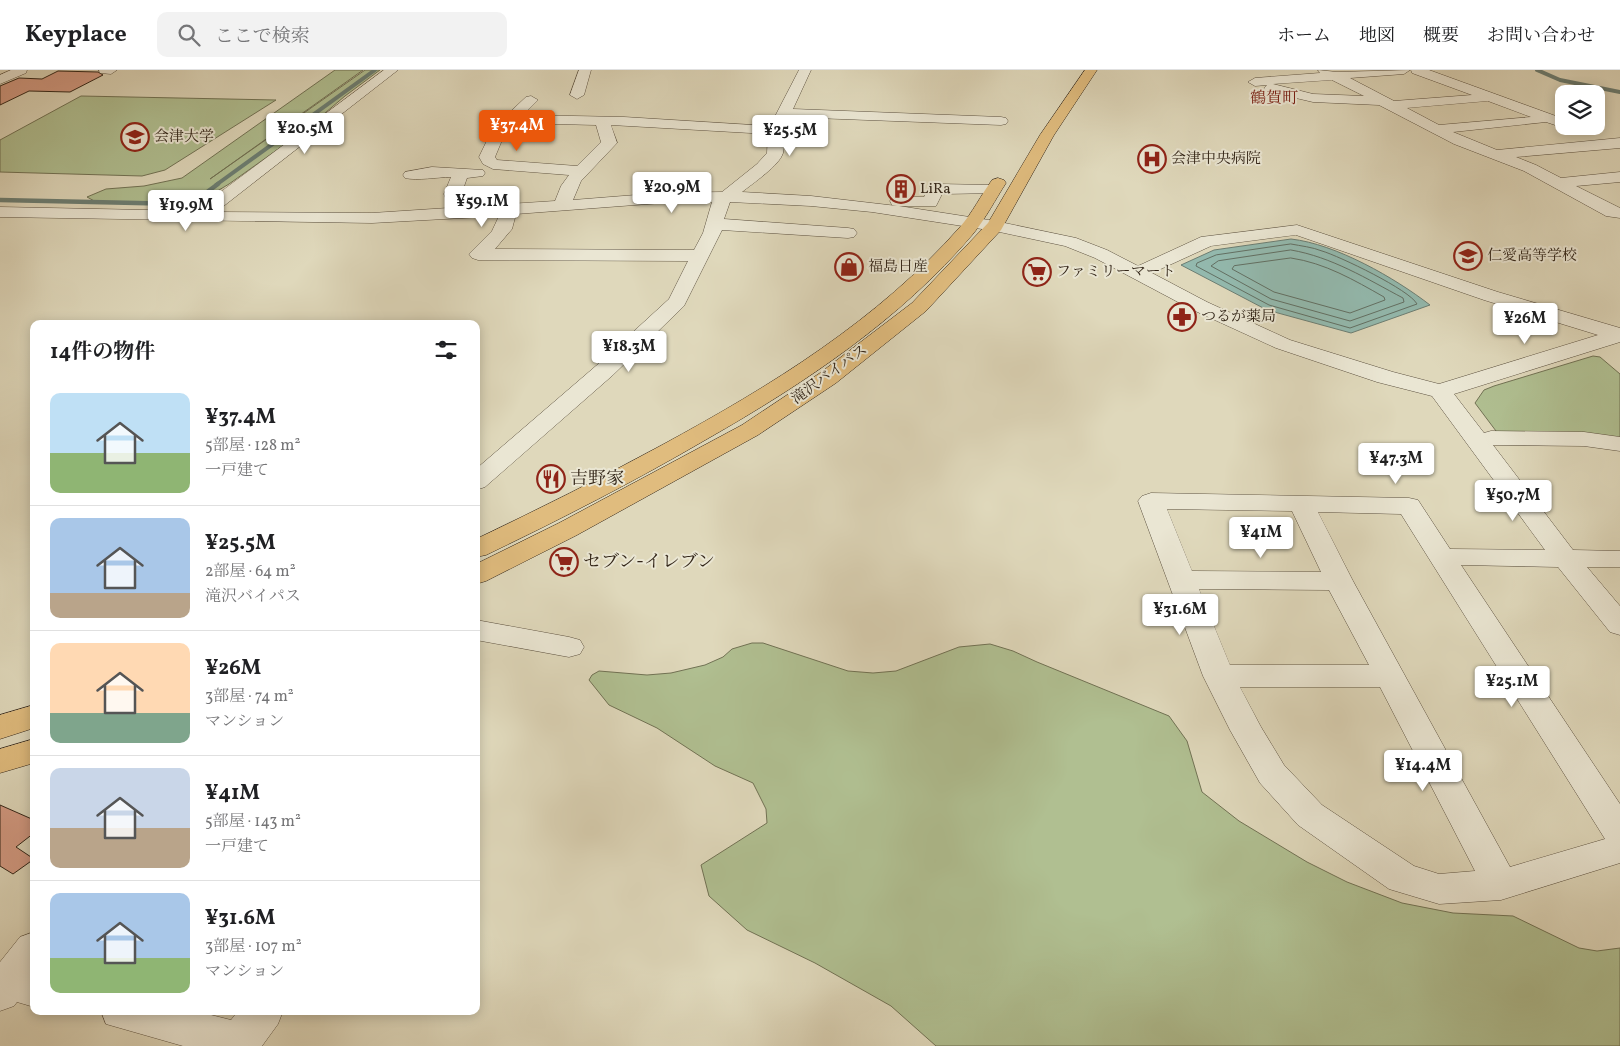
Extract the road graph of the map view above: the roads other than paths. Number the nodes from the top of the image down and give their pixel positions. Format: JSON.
{"nodes":[{"id":1,"x":105,"y":70,"type":"edge"},
{"id":2,"x":111,"y":70,"type":"edge"},
{"id":3,"x":392,"y":70,"type":"edge"},
{"id":4,"x":585,"y":70,"type":"edge"},
{"id":5,"x":805,"y":70,"type":"edge"},
{"id":6,"x":1076,"y":70,"type":"edge"},
{"id":7,"x":1091,"y":70,"type":"edge"},
{"id":8,"x":1404,"y":70,"type":"edge"},
{"id":9,"x":1417,"y":70,"type":"edge"},
{"id":10,"x":1330,"y":73,"type":"edge"},
{"id":11,"x":1252,"y":76,"type":"edge"},
{"id":12,"x":1456,"y":85,"type":"junction"},
{"id":13,"x":1426,"y":87,"type":"dead end"},
{"id":14,"x":577,"y":96,"type":"dead end"},
{"id":15,"x":1490,"y":98,"type":"junction"},
{"id":16,"x":1389,"y":99,"type":"junction"},
{"id":17,"x":531,"y":100,"type":"dead end"},
{"id":18,"x":548,"y":104,"type":"dead end"},
{"id":19,"x":628,"y":105,"type":"dead end"},
{"id":20,"x":782,"y":113,"type":"junction"},
{"id":21,"x":511,"y":119,"type":"junction"},
{"id":22,"x":538,"y":119,"type":"junction"},
{"id":23,"x":608,"y":121,"type":"junction"},
{"id":24,"x":1001,"y":121,"type":"dead end"},
{"id":25,"x":1555,"y":121,"type":"edge"},
{"id":26,"x":1555,"y":122,"type":"edge"},
{"id":27,"x":1439,"y":129,"type":"junction"},
{"id":28,"x":775,"y":130,"type":"junction"},
{"id":29,"x":1596,"y":135,"type":"edge"},
{"id":30,"x":1620,"y":143,"type":"edge"},
{"id":31,"x":1494,"y":154,"type":"junction"},
{"id":32,"x":510,"y":166,"type":"junction"},
{"id":33,"x":581,"y":171,"type":"junction"},
{"id":34,"x":461,"y":173,"type":"junction"},
{"id":35,"x":411,"y":175,"type":"dead end"},
{"id":36,"x":1620,"y":177,"type":"edge"},
{"id":37,"x":1559,"y":183,"type":"junction"},
{"id":38,"x":993,"y":190,"type":"junction"},
{"id":39,"x":731,"y":192,"type":"junction"},
{"id":40,"x":563,"y":205,"type":"junction"},
{"id":41,"x":526,"y":209,"type":"junction"},
{"id":42,"x":508,"y":210,"type":"junction"},
{"id":43,"x":0,"y":212,"type":"edge"},
{"id":44,"x":1620,"y":213,"type":"edge"},
{"id":45,"x":200,"y":216,"type":"junction"},
{"id":46,"x":973,"y":223,"type":"junction"},
{"id":47,"x":715,"y":224,"type":"junction"},
{"id":48,"x":994,"y":226,"type":"junction"},
{"id":49,"x":848,"y":233,"type":"dead end"},
{"id":50,"x":701,"y":256,"type":"junction"},
{"id":51,"x":1137,"y":273,"type":"junction"},
{"id":52,"x":1620,"y":335,"type":"edge"},
{"id":53,"x":1440,"y":391,"type":"junction"},
{"id":54,"x":1491,"y":438,"type":"dead end"},
{"id":55,"x":1618,"y":445,"type":"edge"},
{"id":56,"x":480,"y":479,"type":"edge"},
{"id":57,"x":1301,"y":504,"type":"junction"},
{"id":58,"x":480,"y":547,"type":"edge"},
{"id":59,"x":1443,"y":557,"type":"junction"},
{"id":60,"x":1566,"y":558,"type":"junction"},
{"id":61,"x":1620,"y":559,"type":"edge"},
{"id":62,"x":480,"y":573,"type":"edge"},
{"id":63,"x":1183,"y":580,"type":"junction"},
{"id":64,"x":1339,"y":581,"type":"junction"},
{"id":65,"x":1620,"y":625,"type":"edge"},
{"id":66,"x":480,"y":631,"type":"edge"},
{"id":67,"x":569,"y":647,"type":"dead end"},
{"id":68,"x":1219,"y":676,"type":"junction"},
{"id":69,"x":1389,"y":676,"type":"junction"},
{"id":70,"x":30,"y":717,"type":"edge"},
{"id":71,"x":0,"y":727,"type":"edge"},
{"id":72,"x":30,"y":752,"type":"edge"},
{"id":73,"x":0,"y":761,"type":"edge"},
{"id":74,"x":1620,"y":833,"type":"edge"},
{"id":75,"x":1620,"y":849,"type":"edge"},
{"id":76,"x":1501,"y":885,"type":"junction"},
{"id":77,"x":30,"y":957,"type":"edge"},
{"id":78,"x":14,"y":988,"type":"edge"},
{"id":79,"x":136,"y":1015,"type":"edge"},
{"id":80,"x":260,"y":1015,"type":"edge"}],
"edges":[{"from":1,"to":2,"type":"street"},
{"from":3,"to":45,"type":"street"},
{"from":4,"to":14,"type":"street"},
{"from":5,"to":20,"type":"street"},
{"from":6,"to":38,"type":"highway","name":"滝沢バイパス"},
{"from":7,"to":48,"type":"highway","name":"滝沢バイパス"},
{"from":8,"to":10,"type":"street"},
{"from":9,"to":12,"type":"street"},
{"from":10,"to":11,"type":"street"},
{"from":10,"to":16,"type":"street"},
{"from":11,"to":16,"type":"street"},
{"from":12,"to":13,"type":"street"},
{"from":12,"to":15,"type":"street"},
{"from":15,"to":16,"type":"street"},
{"from":15,"to":25,"type":"street"},
{"from":16,"to":27,"type":"street"},
{"from":17,"to":21,"type":"street"},
{"from":18,"to":22,"type":"street"},
{"from":19,"to":23,"type":"street"},
{"from":20,"to":24,"type":"street"},
{"from":20,"to":28,"type":"street"},
{"from":21,"to":22,"type":"street"},
{"from":21,"to":32,"type":"street"},
{"from":22,"to":23,"type":"street"},
{"from":23,"to":28,"type":"street"},
{"from":23,"to":33,"type":"street"},
{"from":26,"to":27,"type":"street"},
{"from":27,"to":31,"type":"street"},
{"from":28,"to":39,"type":"street"},
{"from":29,"to":30,"type":"street"},
{"from":30,"to":31,"type":"street"},
{"from":31,"to":37,"type":"street"},
{"from":32,"to":33,"type":"street"},
{"from":32,"to":34,"type":"street"},
{"from":33,"to":40,"type":"street"},
{"from":34,"to":35,"type":"street"},
{"from":34,"to":41,"type":"street"},
{"from":36,"to":37,"type":"street"},
{"from":37,"to":44,"type":"street"},
{"from":38,"to":39,"type":"street"},
{"from":38,"to":46,"type":"highway","name":"滝沢バイパス"},
{"from":39,"to":40,"type":"street"},
{"from":39,"to":46,"type":"street"},
{"from":39,"to":47,"type":"street"},
{"from":40,"to":41,"type":"street"},
{"from":41,"to":42,"type":"street"},
{"from":42,"to":45,"type":"street"},
{"from":42,"to":50,"type":"street"},
{"from":43,"to":45,"type":"street"},
{"from":46,"to":48,"type":"street"},
{"from":46,"to":58,"type":"highway","name":"滝沢バイパス"},
{"from":47,"to":49,"type":"street"},
{"from":47,"to":50,"type":"street"},
{"from":48,"to":51,"type":"street"},
{"from":48,"to":62,"type":"highway","name":"滝沢バイパス"},
{"from":50,"to":56,"type":"street"},
{"from":51,"to":52,"type":"street"},
{"from":51,"to":53,"type":"street"},
{"from":52,"to":53,"type":"street"},
{"from":53,"to":60,"type":"street"},
{"from":54,"to":55,"type":"street"},
{"from":57,"to":59,"type":"street"},
{"from":57,"to":63,"type":"street"},
{"from":57,"to":64,"type":"street"},
{"from":59,"to":60,"type":"street"},
{"from":59,"to":74,"type":"street"},
{"from":60,"to":61,"type":"street"},
{"from":60,"to":65,"type":"street"},
{"from":63,"to":64,"type":"street"},
{"from":63,"to":68,"type":"street"},
{"from":64,"to":69,"type":"street"},
{"from":66,"to":67,"type":"street"},
{"from":68,"to":69,"type":"street"},
{"from":68,"to":76,"type":"street"},
{"from":69,"to":76,"type":"street"},
{"from":70,"to":71,"type":"highway"},
{"from":72,"to":73,"type":"highway"},
{"from":75,"to":76,"type":"street"},
{"from":77,"to":78,"type":"street"},
{"from":79,"to":80,"type":"street"}]}
